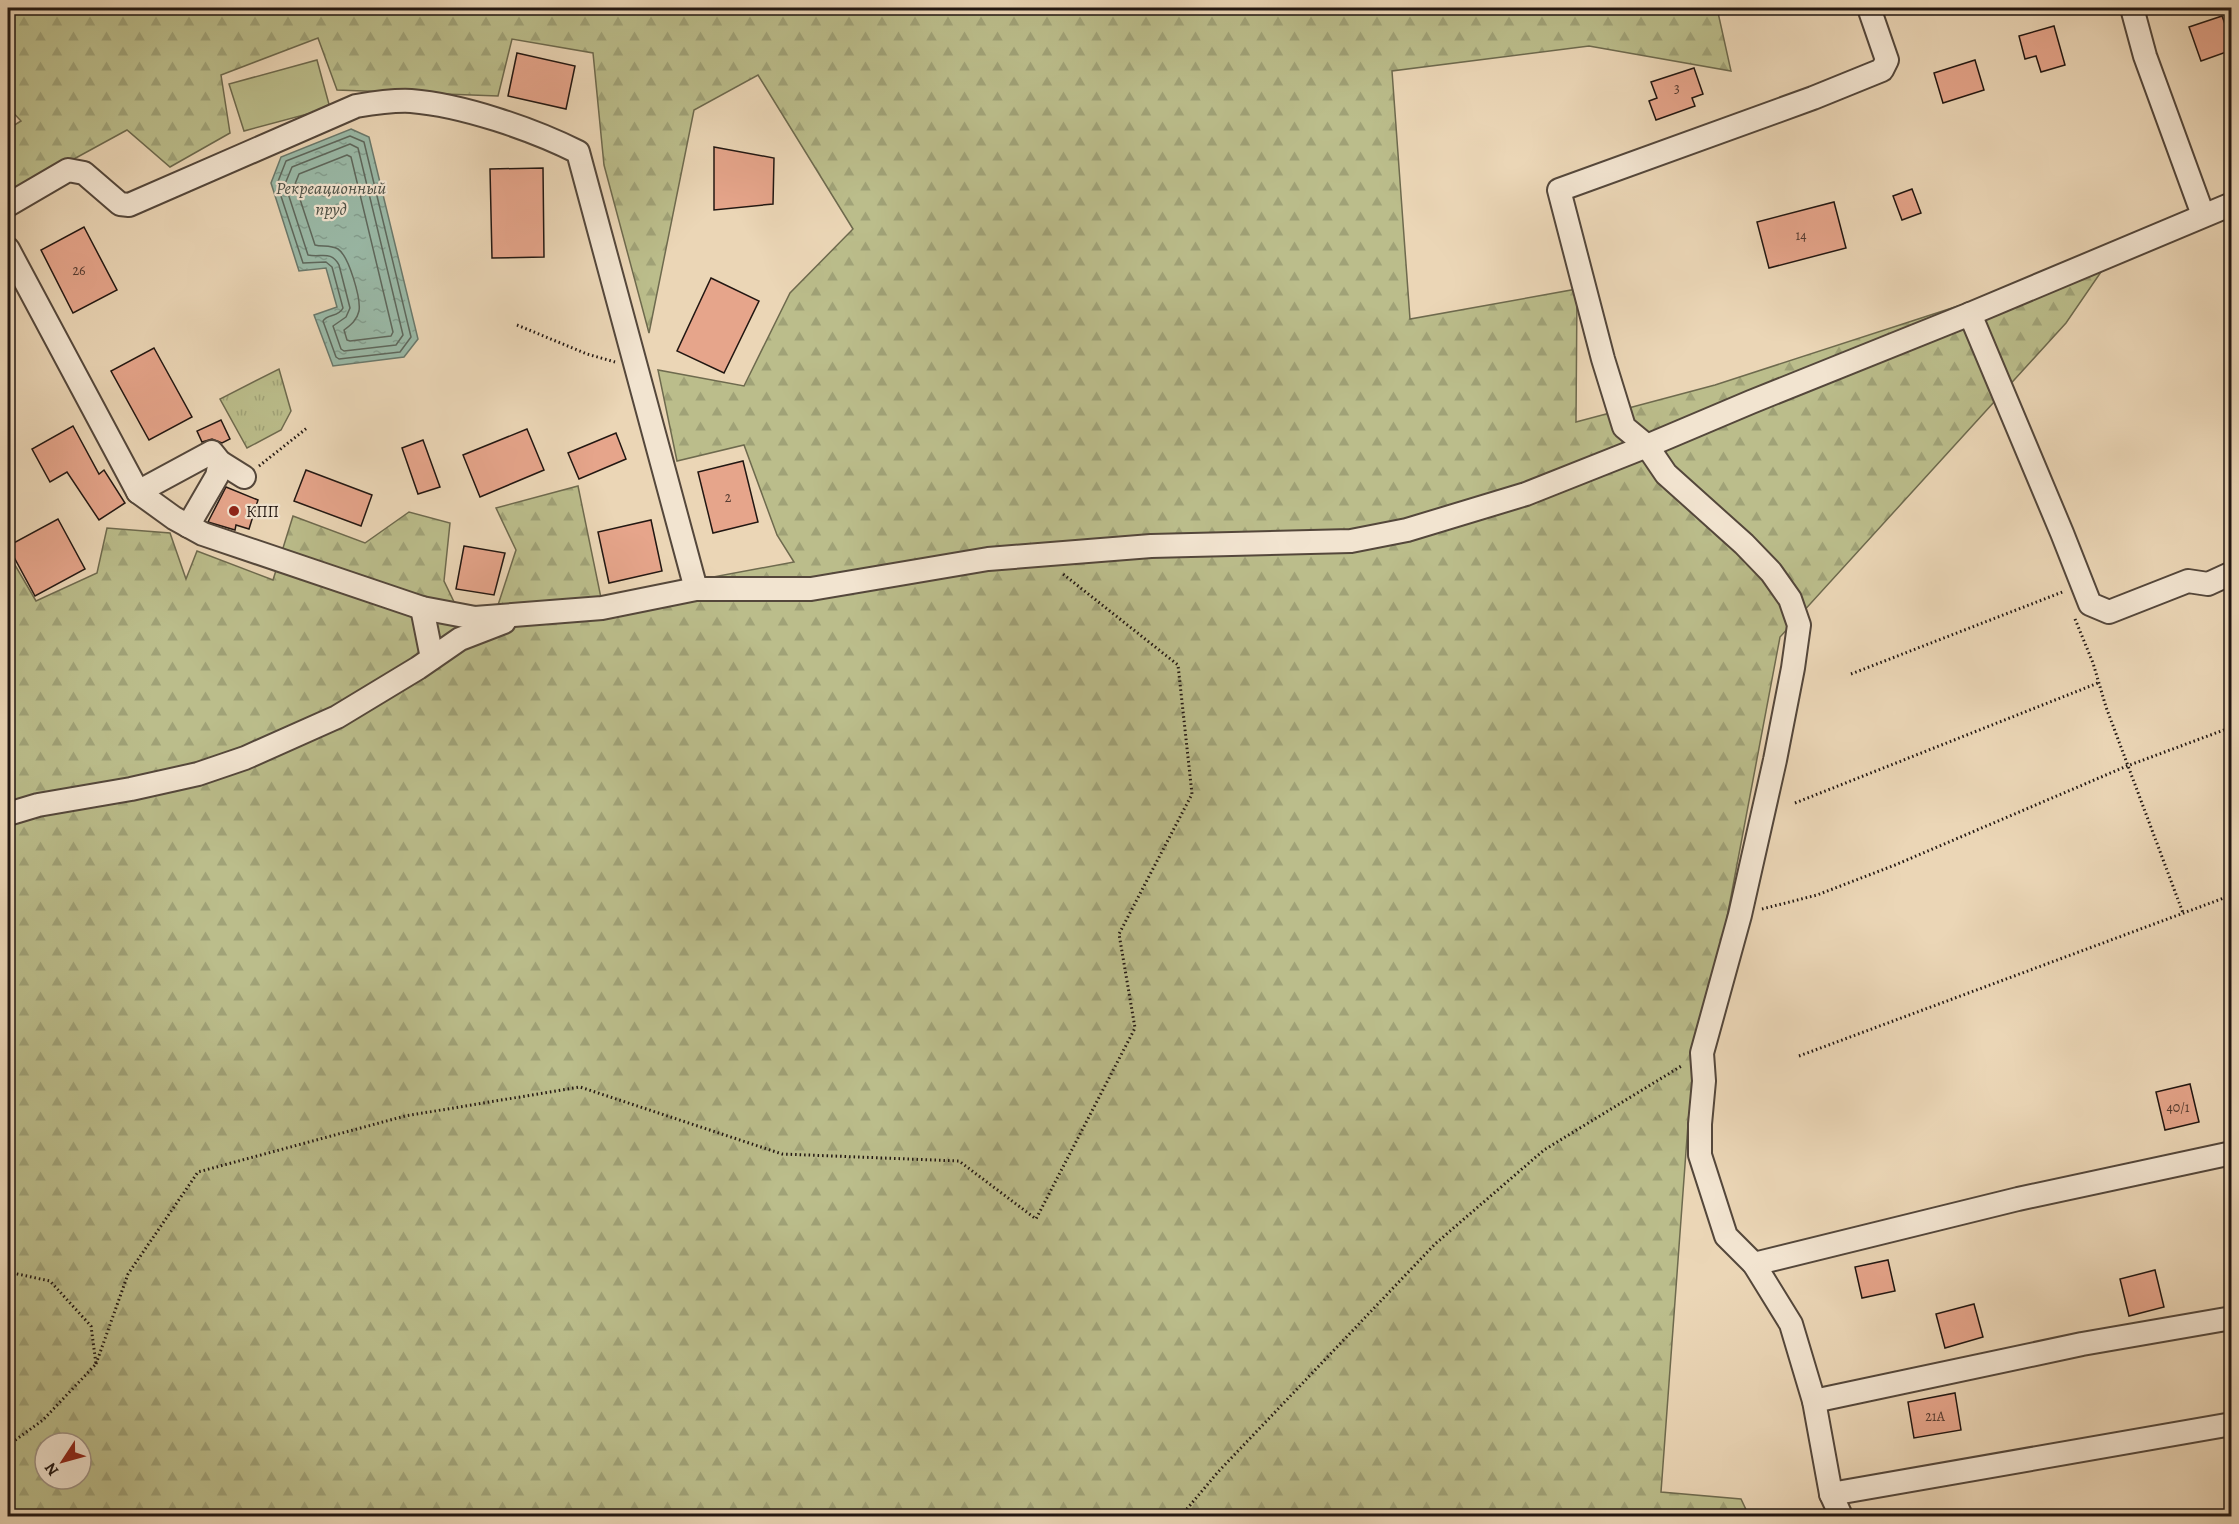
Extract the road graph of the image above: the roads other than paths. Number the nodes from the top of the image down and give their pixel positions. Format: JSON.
{"nodes":[{"id":1,"x":1869,"y":8,"type":"edge"},
{"id":2,"x":2132,"y":8,"type":"edge"},
{"id":3,"x":2232,"y":204,"type":"edge"},
{"id":4,"x":8,"y":205,"type":"edge"},
{"id":5,"x":2203,"y":215,"type":"junction"},
{"id":6,"x":8,"y":249,"type":"edge"},
{"id":7,"x":1970,"y":314,"type":"junction"},
{"id":8,"x":1647,"y":446,"type":"junction"},
{"id":9,"x":220,"y":462,"type":"junction"},
{"id":10,"x":244,"y":477,"type":"road end"},
{"id":11,"x":138,"y":492,"type":"junction"},
{"id":12,"x":196,"y":530,"type":"junction"},
{"id":13,"x":2232,"y":573,"type":"edge"},
{"id":14,"x":696,"y":589,"type":"junction"},
{"id":15,"x":422,"y":608,"type":"junction"},
{"id":16,"x":527,"y":614,"type":"junction"},
{"id":17,"x":432,"y":658,"type":"junction"},
{"id":18,"x":8,"y":814,"type":"edge"},
{"id":19,"x":2232,"y":1153,"type":"edge"},
{"id":20,"x":1754,"y":1264,"type":"junction"},
{"id":21,"x":2232,"y":1318,"type":"edge"},
{"id":22,"x":1814,"y":1401,"type":"junction"},
{"id":23,"x":2232,"y":1424,"type":"edge"},
{"id":24,"x":1831,"y":1494,"type":"junction"},
{"id":25,"x":1841,"y":1516,"type":"edge"}],
"edges":[{"from":1,"to":8,"type":"street"},
{"from":2,"to":5,"type":"street"},
{"from":3,"to":5,"type":"street"},
{"from":4,"to":14,"type":"street"},
{"from":5,"to":7,"type":"street"},
{"from":6,"to":11,"type":"street"},
{"from":7,"to":8,"type":"street"},
{"from":7,"to":13,"type":"street"},
{"from":8,"to":14,"type":"street"},
{"from":8,"to":20,"type":"street"},
{"from":9,"to":10,"type":"street"},
{"from":9,"to":11,"type":"street"},
{"from":9,"to":12,"type":"street"},
{"from":11,"to":12,"type":"street"},
{"from":12,"to":15,"type":"street"},
{"from":14,"to":16,"type":"street"},
{"from":15,"to":16,"type":"street"},
{"from":15,"to":17,"type":"street"},
{"from":16,"to":17,"type":"street"},
{"from":17,"to":18,"type":"street"},
{"from":19,"to":20,"type":"street"},
{"from":20,"to":22,"type":"street"},
{"from":21,"to":22,"type":"street"},
{"from":22,"to":24,"type":"street"},
{"from":23,"to":24,"type":"street"},
{"from":24,"to":25,"type":"street"}]}
